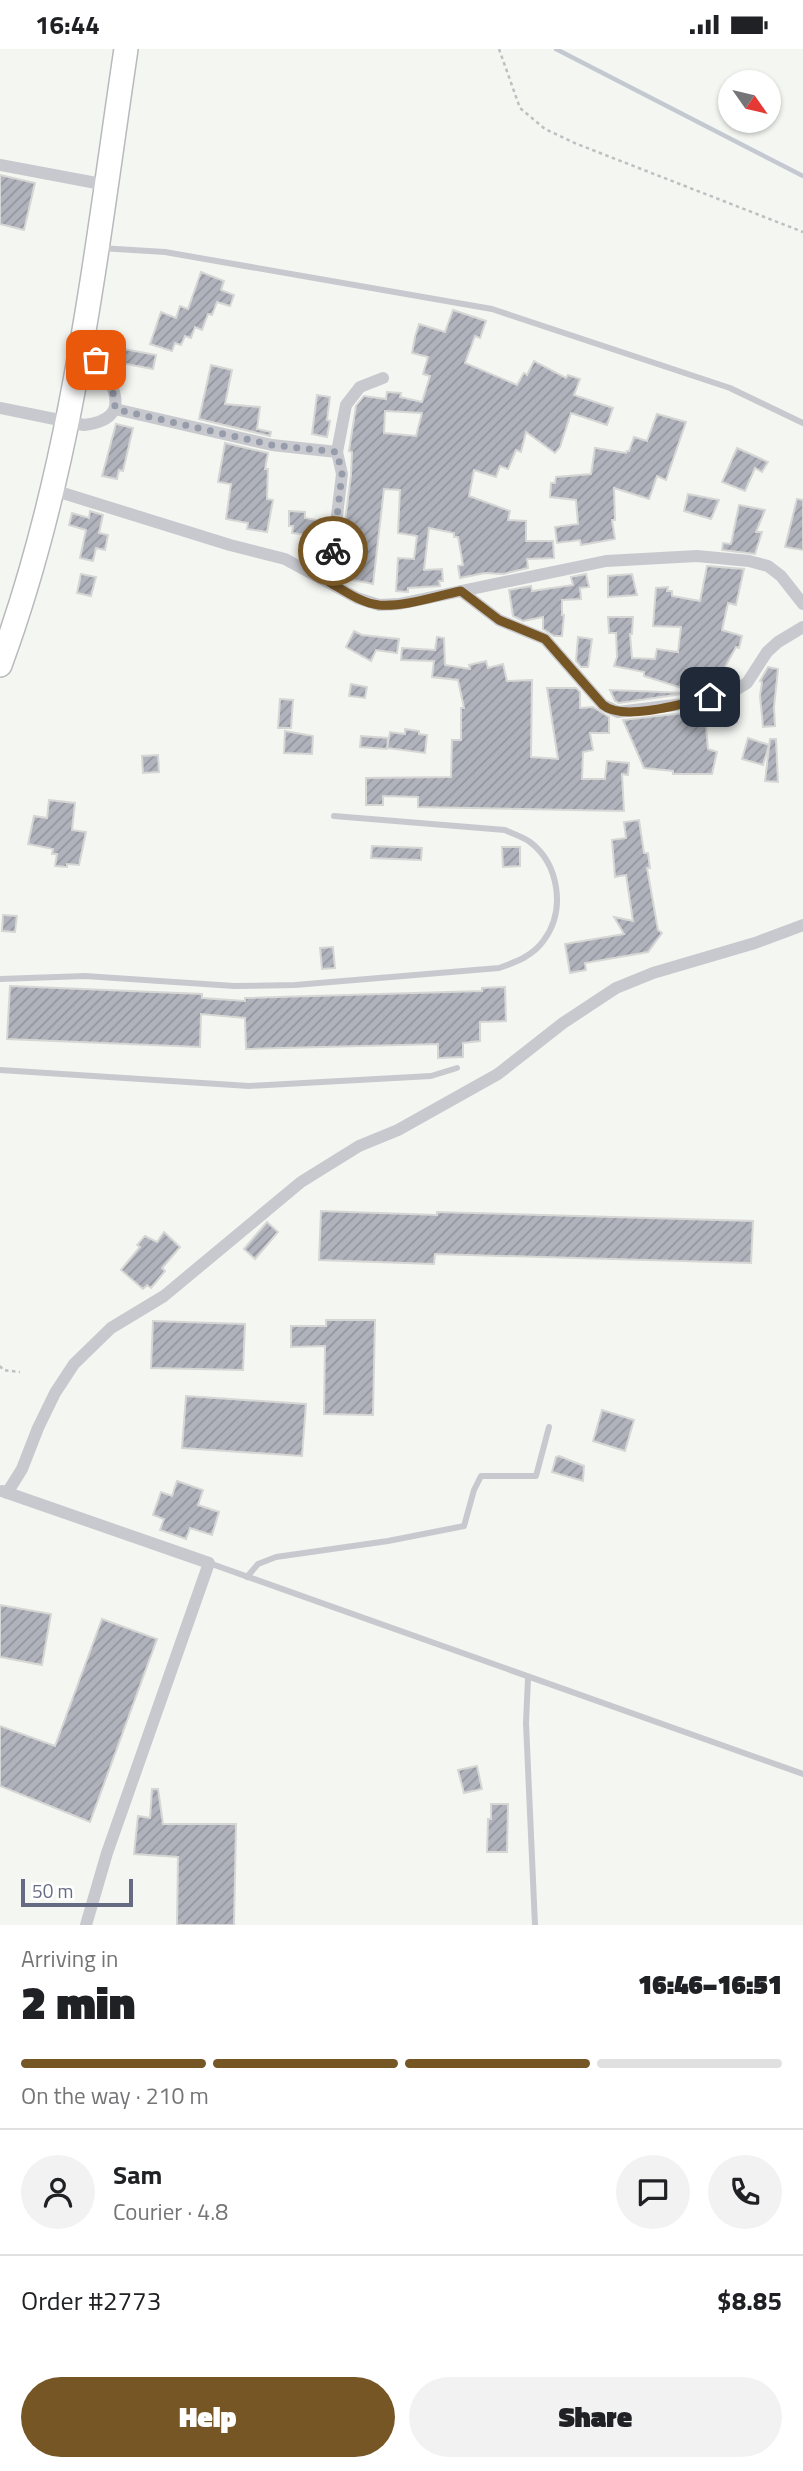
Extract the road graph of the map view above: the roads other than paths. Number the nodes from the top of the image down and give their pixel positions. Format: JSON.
{"nodes":[{"id":1,"x":126,"y":49,"type":"edge"},
{"id":2,"x":0,"y":166,"type":"edge"},
{"id":3,"x":107,"y":185,"type":"junction"},
{"id":4,"x":98,"y":247,"type":"junction"},
{"id":5,"x":83,"y":340,"type":"junction"},
{"id":6,"x":383,"y":378,"type":"dead end"},
{"id":7,"x":0,"y":408,"type":"edge"},
{"id":8,"x":115,"y":409,"type":"junction"},
{"id":9,"x":67,"y":422,"type":"junction"},
{"id":10,"x":803,"y":423,"type":"edge"},
{"id":11,"x":337,"y":452,"type":"junction"},
{"id":12,"x":53,"y":490,"type":"junction"},
{"id":13,"x":329,"y":582,"type":"junction"},
{"id":14,"x":461,"y":591,"type":"junction"},
{"id":15,"x":803,"y":604,"type":"edge"},
{"id":16,"x":803,"y":627,"type":"edge"},
{"id":17,"x":0,"y":665,"type":"edge"},
{"id":18,"x":334,"y":816,"type":"dead end"},
{"id":19,"x":803,"y":925,"type":"edge"},
{"id":20,"x":0,"y":979,"type":"edge"},
{"id":21,"x":457,"y":1068,"type":"dead end"},
{"id":22,"x":0,"y":1070,"type":"edge"},
{"id":23,"x":549,"y":1427,"type":"dead end"},
{"id":24,"x":4,"y":1492,"type":"edge"},
{"id":25,"x":209,"y":1563,"type":"junction"},
{"id":26,"x":247,"y":1577,"type":"junction"},
{"id":27,"x":528,"y":1678,"type":"junction"},
{"id":28,"x":803,"y":1774,"type":"edge"},
{"id":29,"x":86,"y":1925,"type":"edge"},
{"id":30,"x":535,"y":1925,"type":"edge"}],
"edges":[{"from":1,"to":3,"type":"highway"},
{"from":2,"to":3,"type":"street"},
{"from":3,"to":4,"type":"highway"},
{"from":4,"to":5,"type":"highway"},
{"from":4,"to":10,"type":"lane"},
{"from":5,"to":8,"type":"street"},
{"from":5,"to":9,"type":"highway"},
{"from":6,"to":11,"type":"street"},
{"from":7,"to":9,"type":"street"},
{"from":8,"to":9,"type":"street"},
{"from":8,"to":11,"type":"street"},
{"from":9,"to":12,"type":"highway"},
{"from":11,"to":13,"type":"street"},
{"from":12,"to":13,"type":"street"},
{"from":12,"to":17,"type":"highway"},
{"from":13,"to":14,"type":"street"},
{"from":14,"to":15,"type":"street"},
{"from":14,"to":16,"type":"street"},
{"from":18,"to":20,"type":"lane"},
{"from":19,"to":24,"type":"street"},
{"from":21,"to":22,"type":"lane"},
{"from":23,"to":26,"type":"lane"},
{"from":24,"to":25,"type":"street"},
{"from":25,"to":26,"type":"lane"},
{"from":25,"to":29,"type":"street"},
{"from":26,"to":27,"type":"lane"},
{"from":27,"to":28,"type":"lane"},
{"from":27,"to":30,"type":"lane"}]}
